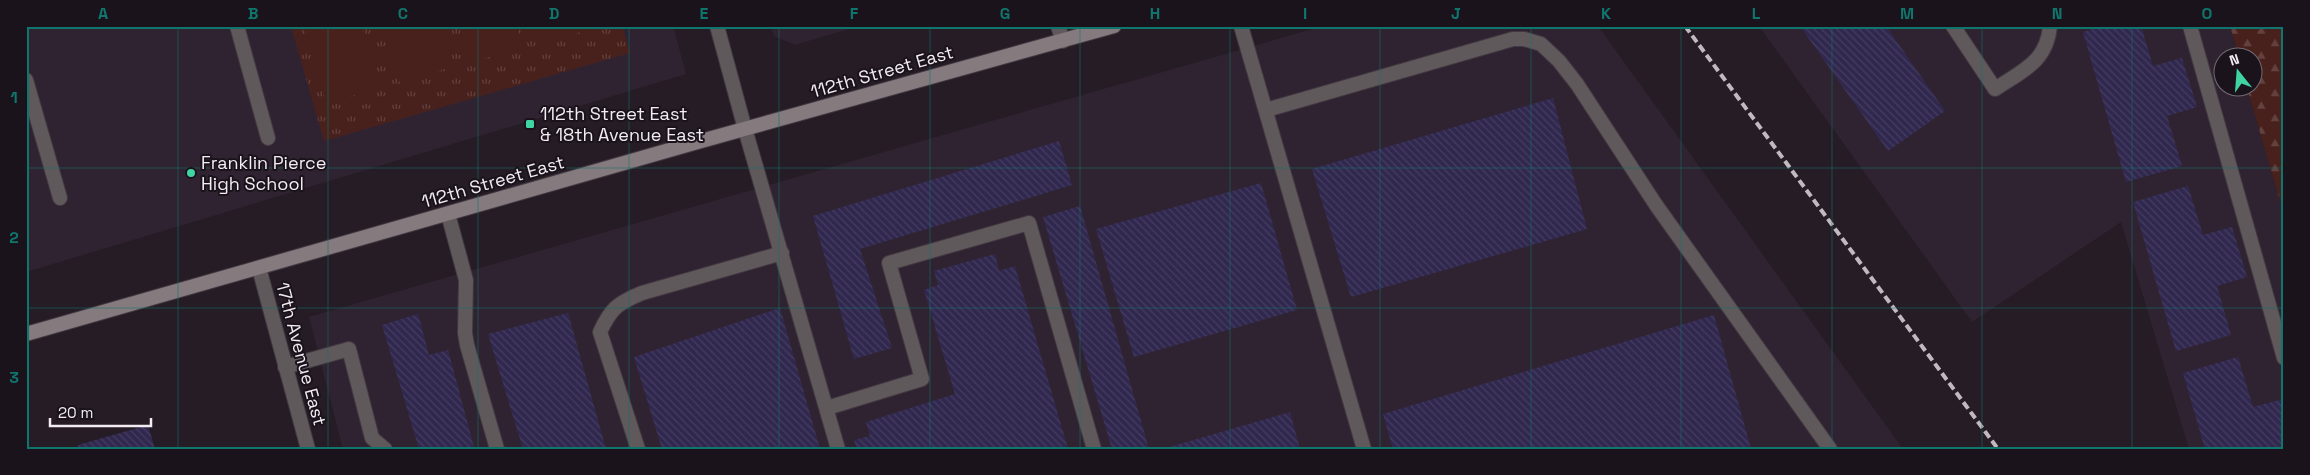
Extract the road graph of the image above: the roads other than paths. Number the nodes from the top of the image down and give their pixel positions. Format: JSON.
{"nodes":[{"id":1,"x":237,"y":26,"type":"edge"},
{"id":2,"x":717,"y":26,"type":"edge"},
{"id":3,"x":1058,"y":26,"type":"edge"},
{"id":4,"x":1114,"y":26,"type":"edge"},
{"id":5,"x":1241,"y":26,"type":"edge"},
{"id":6,"x":2050,"y":26,"type":"edge"},
{"id":7,"x":2190,"y":26,"type":"edge"},
{"id":8,"x":1958,"y":28,"type":"edge"},
{"id":9,"x":1062,"y":41,"type":"junction"},
{"id":10,"x":26,"y":80,"type":"edge"},
{"id":11,"x":1266,"y":110,"type":"junction"},
{"id":12,"x":745,"y":129,"type":"junction"},
{"id":13,"x":268,"y":138,"type":"dead end"},
{"id":14,"x":60,"y":198,"type":"dead end"},
{"id":15,"x":448,"y":214,"type":"junction"},
{"id":16,"x":782,"y":253,"type":"junction"},
{"id":17,"x":259,"y":268,"type":"junction"},
{"id":18,"x":26,"y":334,"type":"edge"},
{"id":19,"x":2284,"y":358,"type":"edge"},
{"id":20,"x":286,"y":367,"type":"junction"},
{"id":21,"x":827,"y":408,"type":"junction"},
{"id":22,"x":308,"y":449,"type":"edge"},
{"id":23,"x":385,"y":449,"type":"edge"},
{"id":24,"x":497,"y":449,"type":"edge"},
{"id":25,"x":638,"y":449,"type":"edge"},
{"id":26,"x":838,"y":449,"type":"edge"},
{"id":27,"x":1094,"y":449,"type":"edge"},
{"id":28,"x":1364,"y":449,"type":"edge"},
{"id":29,"x":1830,"y":449,"type":"edge"}],
"edges":[{"from":1,"to":13,"type":"street"},
{"from":2,"to":12,"type":"street"},
{"from":3,"to":9,"type":"street"},
{"from":4,"to":9,"type":"main road","name":"112th Street East"},
{"from":5,"to":11,"type":"street"},
{"from":6,"to":8,"type":"street"},
{"from":7,"to":19,"type":"street"},
{"from":9,"to":12,"type":"main road","name":"112th Street East"},
{"from":10,"to":14,"type":"street"},
{"from":11,"to":28,"type":"street"},
{"from":11,"to":29,"type":"street"},
{"from":12,"to":15,"type":"main road","name":"112th Street East"},
{"from":12,"to":16,"type":"street"},
{"from":15,"to":17,"type":"main road","name":"112th Street East"},
{"from":15,"to":24,"type":"street"},
{"from":16,"to":21,"type":"street"},
{"from":16,"to":25,"type":"street"},
{"from":17,"to":18,"type":"main road","name":"112th Street East"},
{"from":17,"to":20,"type":"street","name":"17th Avenue East"},
{"from":20,"to":22,"type":"street","name":"17th Avenue East"},
{"from":20,"to":23,"type":"street"},
{"from":21,"to":26,"type":"street"},
{"from":21,"to":27,"type":"street"}]}
